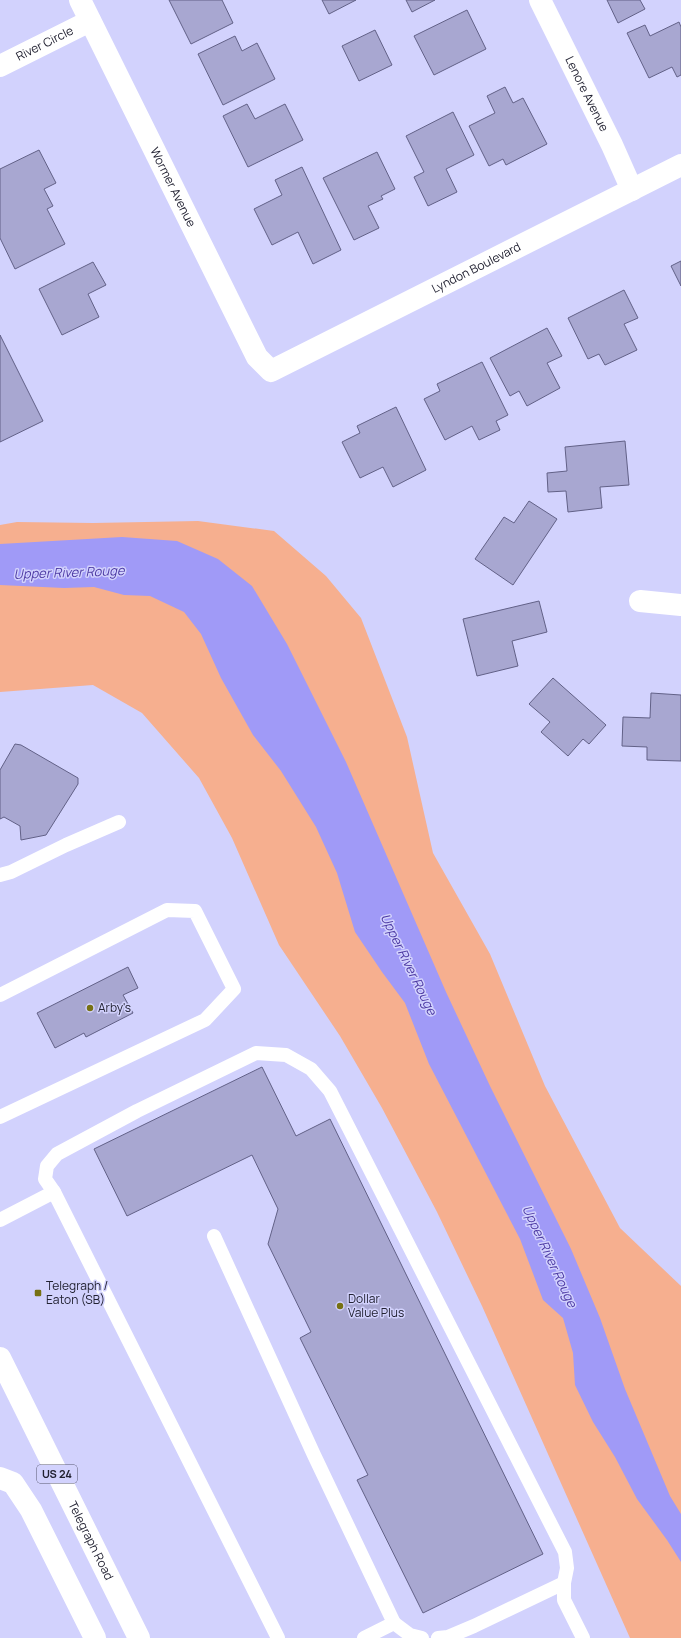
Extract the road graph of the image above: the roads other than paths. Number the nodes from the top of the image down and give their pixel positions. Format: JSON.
{"nodes":[{"id":1,"x":80,"y":0,"type":"edge"},
{"id":2,"x":540,"y":0,"type":"edge"},
{"id":3,"x":90,"y":21,"type":"junction"},
{"id":4,"x":0,"y":66,"type":"edge"},
{"id":5,"x":681,"y":165,"type":"edge"},
{"id":6,"x":632,"y":190,"type":"junction"},
{"id":7,"x":271,"y":372,"type":"joint"},
{"id":8,"x":640,"y":602,"type":"dead end"},
{"id":9,"x":681,"y":605,"type":"edge"},
{"id":10,"x":119,"y":822,"type":"dead end"},
{"id":11,"x":0,"y":874,"type":"edge"},
{"id":12,"x":0,"y":995,"type":"edge"},
{"id":13,"x":0,"y":1117,"type":"edge"},
{"id":14,"x":54,"y":1192,"type":"junction"},
{"id":15,"x":0,"y":1220,"type":"edge"},
{"id":16,"x":214,"y":1236,"type":"dead end"},
{"id":17,"x":0,"y":1358,"type":"edge"},
{"id":18,"x":0,"y":1478,"type":"edge"},
{"id":19,"x":564,"y":1583,"type":"junction"},
{"id":20,"x":394,"y":1623,"type":"junction"},
{"id":21,"x":95,"y":1638,"type":"edge"},
{"id":22,"x":138,"y":1638,"type":"edge"},
{"id":23,"x":278,"y":1638,"type":"edge"},
{"id":24,"x":364,"y":1638,"type":"edge"},
{"id":25,"x":422,"y":1638,"type":"edge"},
{"id":26,"x":438,"y":1638,"type":"edge"},
{"id":27,"x":583,"y":1638,"type":"edge"}],
"edges":[{"from":1,"to":3,"type":"street","name":"Wormer Avenue"},
{"from":2,"to":6,"type":"street","name":"Lenore Avenue"},
{"from":3,"to":4,"type":"street","name":"River Circle"},
{"from":3,"to":7,"type":"street","name":"Wormer Avenue"},
{"from":5,"to":6,"type":"street","name":"Lyndon Boulevard"},
{"from":6,"to":7,"type":"street","name":"Lyndon Boulevard"},
{"from":8,"to":9,"type":"street"},
{"from":10,"to":11,"type":"lane"},
{"from":12,"to":13,"type":"lane"},
{"from":14,"to":15,"type":"lane"},
{"from":14,"to":19,"type":"lane"},
{"from":14,"to":23,"type":"lane"},
{"from":16,"to":20,"type":"lane"},
{"from":17,"to":22,"type":"street","name":"Telegraph Road","number":"US 24"},
{"from":18,"to":21,"type":"street"},
{"from":19,"to":26,"type":"lane"},
{"from":19,"to":27,"type":"lane"},
{"from":20,"to":24,"type":"lane"},
{"from":20,"to":25,"type":"lane"}]}
